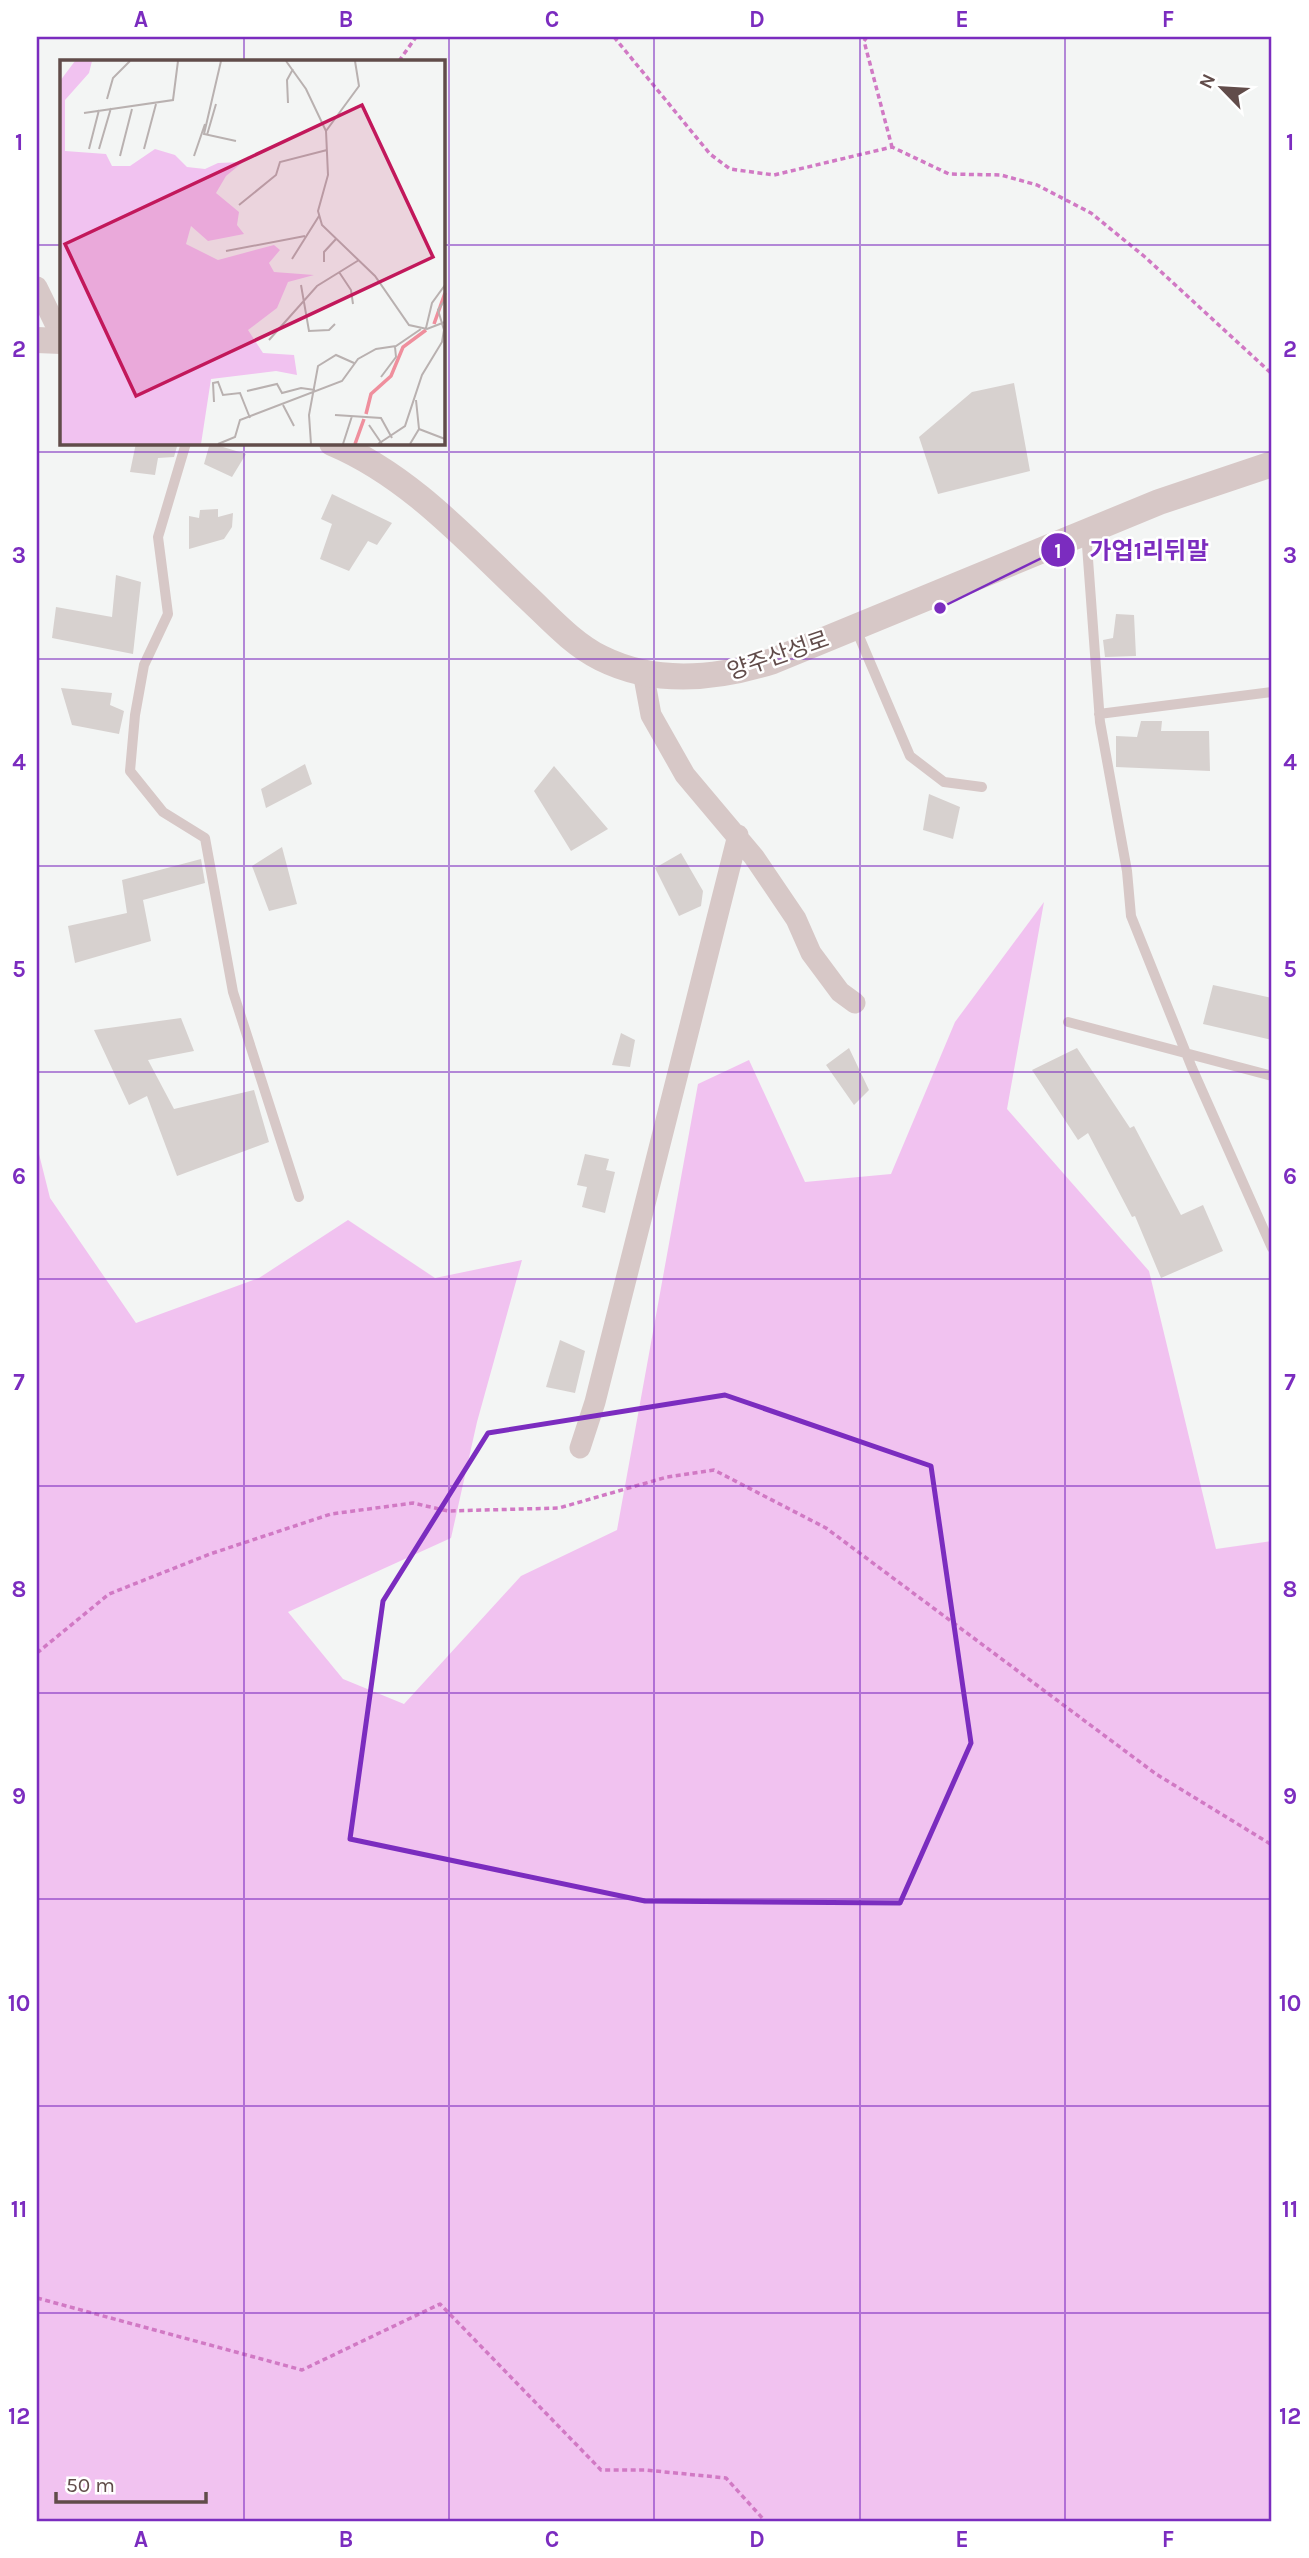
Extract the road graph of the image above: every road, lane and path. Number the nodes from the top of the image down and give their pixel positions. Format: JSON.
{"nodes":[{"id":1,"x":416,"y":37,"type":"edge"},
{"id":2,"x":614,"y":37,"type":"edge"},
{"id":3,"x":867,"y":37,"type":"edge"},
{"id":4,"x":400,"y":60,"type":"edge"},
{"id":5,"x":892,"y":147,"type":"junction"},
{"id":6,"x":37,"y":287,"type":"edge"},
{"id":7,"x":60,"y":334,"type":"edge"},
{"id":8,"x":37,"y":340,"type":"edge"},
{"id":9,"x":60,"y":341,"type":"edge"},
{"id":10,"x":1272,"y":374,"type":"edge"},
{"id":11,"x":186,"y":444,"type":"edge"},
{"id":12,"x":334,"y":444,"type":"edge"},
{"id":13,"x":1272,"y":464,"type":"edge"},
{"id":14,"x":1086,"y":532,"type":"junction"},
{"id":15,"x":855,"y":627,"type":"junction"},
{"id":16,"x":643,"y":672,"type":"junction"},
{"id":17,"x":1272,"y":692,"type":"edge"},
{"id":18,"x":1099,"y":713,"type":"junction"},
{"id":19,"x":982,"y":787,"type":"dead end"},
{"id":20,"x":737,"y":835,"type":"junction"},
{"id":21,"x":855,"y":1003,"type":"dead end"},
{"id":22,"x":1068,"y":1022,"type":"dead end"},
{"id":23,"x":1185,"y":1052,"type":"junction"},
{"id":24,"x":1272,"y":1076,"type":"edge"},
{"id":25,"x":299,"y":1197,"type":"dead end"},
{"id":26,"x":1272,"y":1248,"type":"edge"},
{"id":27,"x":580,"y":1447,"type":"dead end"},
{"id":28,"x":37,"y":1653,"type":"edge"},
{"id":29,"x":1272,"y":1846,"type":"edge"},
{"id":30,"x":37,"y":2298,"type":"edge"},
{"id":31,"x":765,"y":2521,"type":"edge"}],
"edges":[{"from":1,"to":4,"type":"path"},
{"from":2,"to":5,"type":"path"},
{"from":3,"to":5,"type":"path"},
{"from":5,"to":10,"type":"path"},
{"from":6,"to":7,"type":"street"},
{"from":8,"to":9,"type":"street"},
{"from":11,"to":25,"type":"lane"},
{"from":12,"to":16,"type":"street","name":"양주산성로"},
{"from":13,"to":14,"type":"street","name":"양주산성로"},
{"from":14,"to":15,"type":"street","name":"양주산성로"},
{"from":14,"to":18,"type":"lane"},
{"from":15,"to":16,"type":"street","name":"양주산성로"},
{"from":15,"to":19,"type":"lane"},
{"from":16,"to":20,"type":"street"},
{"from":17,"to":18,"type":"lane"},
{"from":18,"to":23,"type":"lane"},
{"from":20,"to":21,"type":"street"},
{"from":20,"to":27,"type":"street"},
{"from":22,"to":23,"type":"lane"},
{"from":23,"to":24,"type":"lane"},
{"from":23,"to":26,"type":"lane"},
{"from":28,"to":29,"type":"path"},
{"from":30,"to":31,"type":"path"}]}
